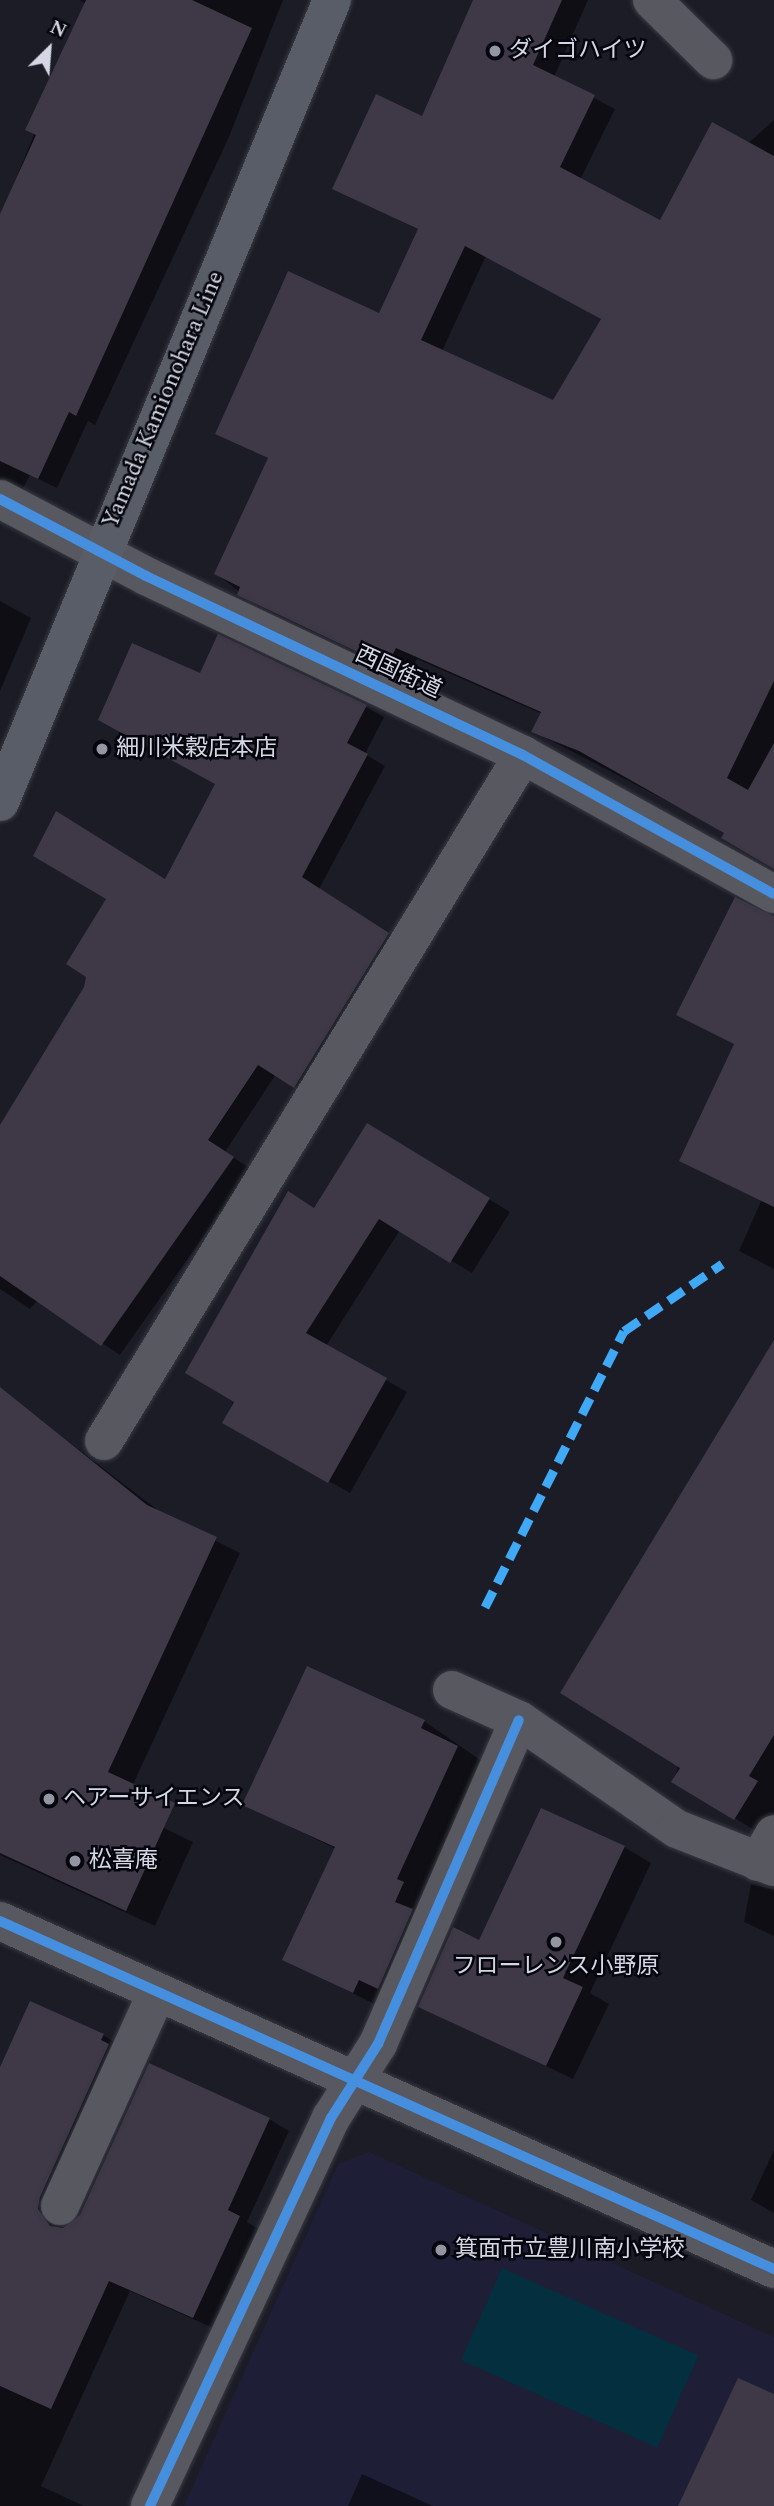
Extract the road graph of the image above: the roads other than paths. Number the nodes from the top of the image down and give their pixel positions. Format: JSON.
{"nodes":[{"id":1,"x":332,"y":0,"type":"edge"},
{"id":2,"x":652,"y":0,"type":"edge"},
{"id":3,"x":713,"y":60,"type":"dead end"},
{"id":4,"x":0,"y":499,"type":"edge"},
{"id":5,"x":100,"y":551,"type":"junction"},
{"id":6,"x":523,"y":755,"type":"junction"},
{"id":7,"x":0,"y":802,"type":"edge"},
{"id":8,"x":774,"y":894,"type":"edge"},
{"id":9,"x":104,"y":1441,"type":"dead end"},
{"id":10,"x":452,"y":1690,"type":"dead end"},
{"id":11,"x":519,"y":1720,"type":"junction"},
{"id":12,"x":769,"y":1854,"type":"edge"},
{"id":13,"x":0,"y":1921,"type":"edge"},
{"id":14,"x":157,"y":1992,"type":"junction"},
{"id":15,"x":354,"y":2082,"type":"junction"},
{"id":16,"x":60,"y":2206,"type":"dead end"},
{"id":17,"x":774,"y":2269,"type":"edge"},
{"id":18,"x":150,"y":2506,"type":"edge"}],
"edges":[{"from":1,"to":5,"type":"main road","name":"Yamada Kamionohara Line"},
{"from":2,"to":3,"type":"street"},
{"from":4,"to":5,"type":"street","name":"西国街道"},
{"from":5,"to":6,"type":"street","name":"西国街道"},
{"from":5,"to":7,"type":"main road","name":"Yamada Kamionohara Line"},
{"from":6,"to":8,"type":"street","name":"西国街道"},
{"from":6,"to":9,"type":"street"},
{"from":10,"to":11,"type":"street"},
{"from":11,"to":12,"type":"street"},
{"from":11,"to":15,"type":"street"},
{"from":13,"to":14,"type":"street"},
{"from":14,"to":15,"type":"street"},
{"from":14,"to":16,"type":"street"},
{"from":15,"to":17,"type":"street"},
{"from":15,"to":18,"type":"street"}]}
